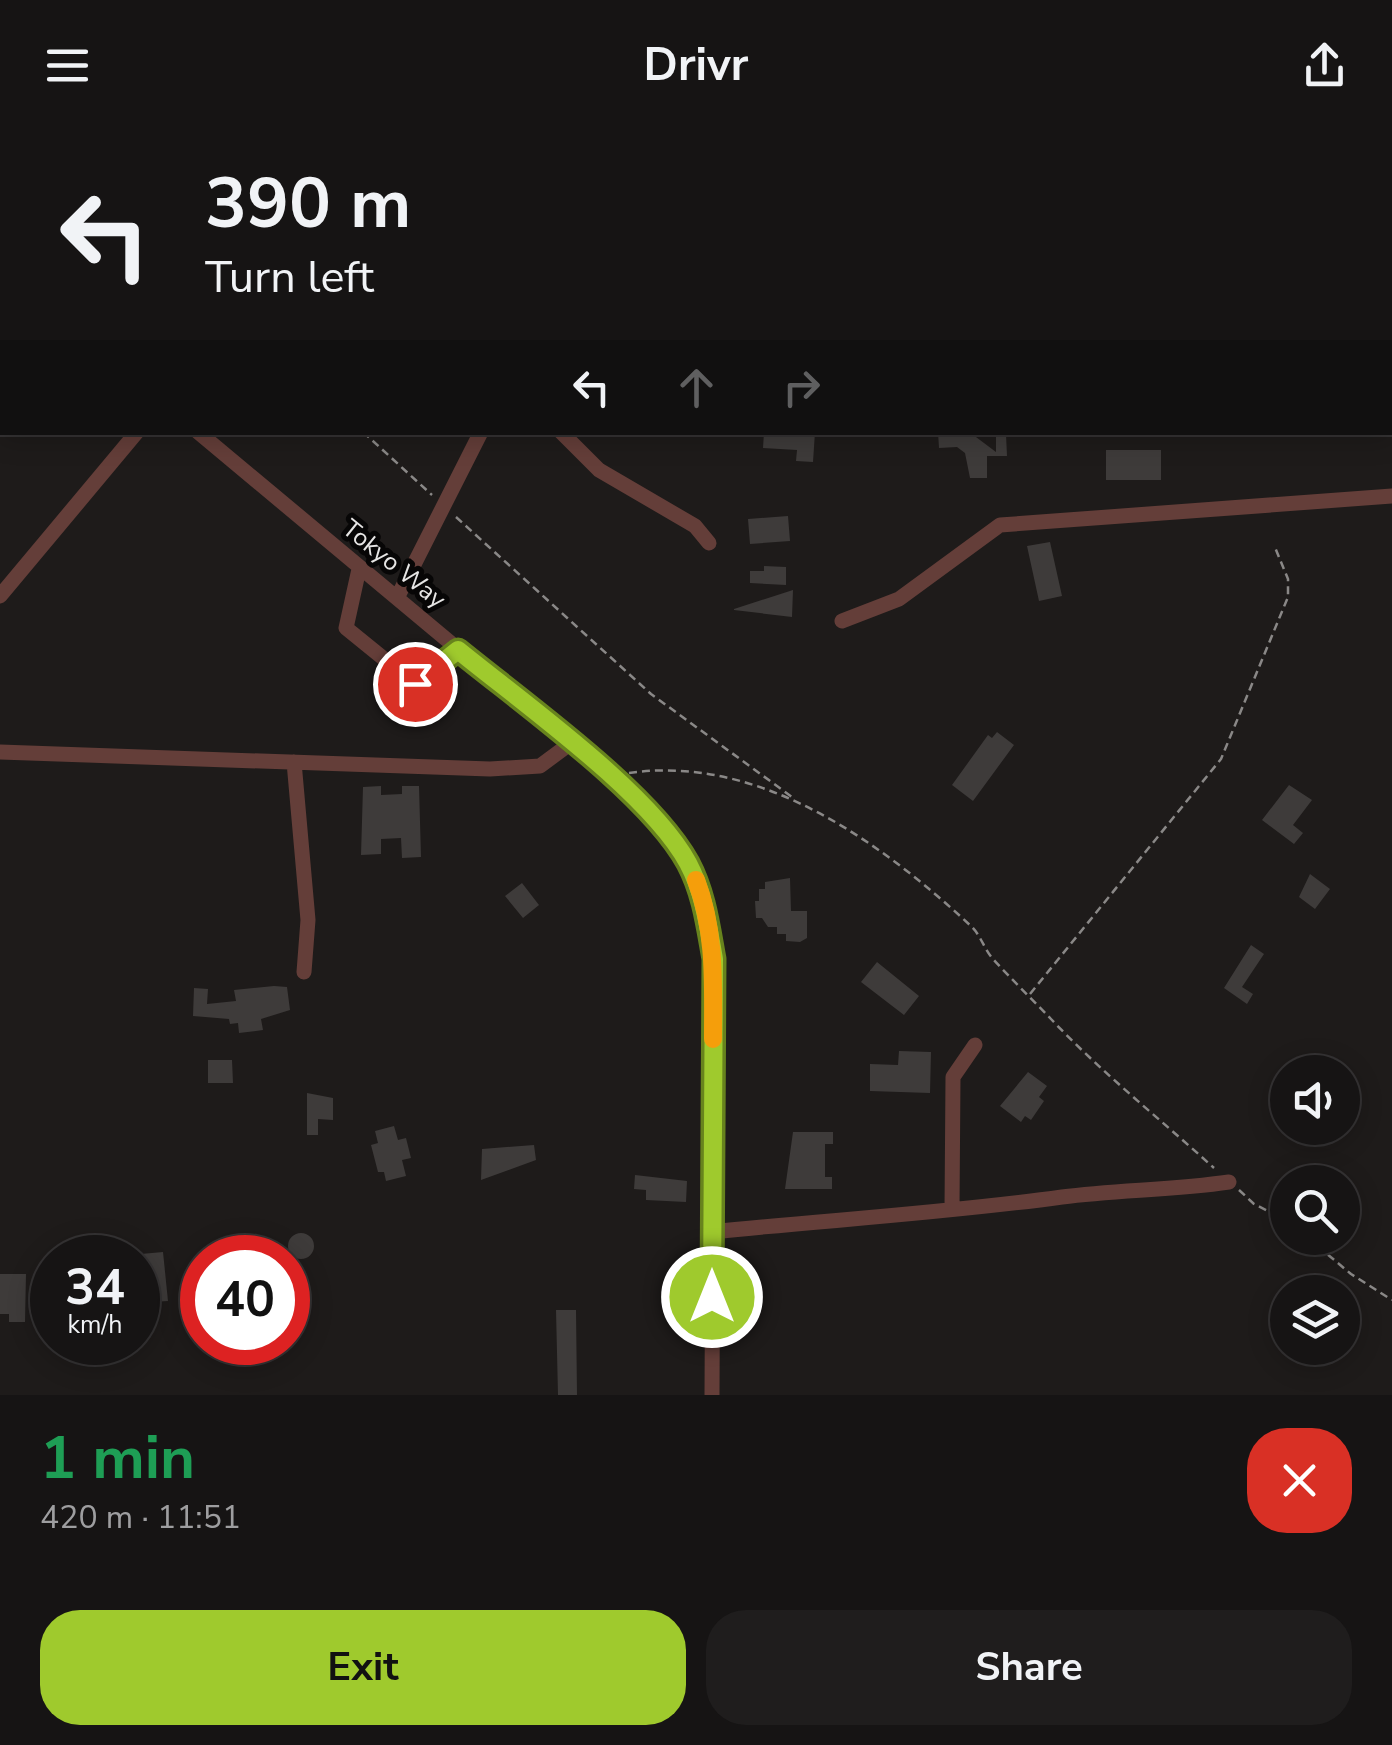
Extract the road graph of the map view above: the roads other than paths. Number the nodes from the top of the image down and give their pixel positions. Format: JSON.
{"nodes":[{"id":1,"x":134,"y":435,"type":"edge"},
{"id":2,"x":202,"y":435,"type":"edge"},
{"id":3,"x":480,"y":435,"type":"edge"},
{"id":4,"x":564,"y":435,"type":"edge"},
{"id":5,"x":1392,"y":496,"type":"edge"},
{"id":6,"x":710,"y":543,"type":"dead end"},
{"id":7,"x":359,"y":569,"type":"junction"},
{"id":8,"x":0,"y":596,"type":"edge"},
{"id":9,"x":397,"y":598,"type":"junction"},
{"id":10,"x":842,"y":621,"type":"dead end"},
{"id":11,"x":458,"y":650,"type":"junction"},
{"id":12,"x":570,"y":743,"type":"junction"},
{"id":13,"x":0,"y":752,"type":"edge"},
{"id":14,"x":294,"y":762,"type":"junction"},
{"id":15,"x":304,"y":972,"type":"dead end"},
{"id":16,"x":975,"y":1045,"type":"dead end"},
{"id":17,"x":1229,"y":1182,"type":"road end"},
{"id":18,"x":952,"y":1208,"type":"junction"},
{"id":19,"x":712,"y":1232,"type":"junction"},
{"id":20,"x":712,"y":1395,"type":"edge"}],
"edges":[{"from":1,"to":8,"type":"street"},
{"from":2,"to":7,"type":"street","name":"Tokyo Way"},
{"from":3,"to":9,"type":"street"},
{"from":4,"to":6,"type":"street"},
{"from":5,"to":10,"type":"street"},
{"from":7,"to":9,"type":"street","name":"Tokyo Way"},
{"from":7,"to":11,"type":"street"},
{"from":9,"to":11,"type":"street","name":"Tokyo Way"},
{"from":11,"to":12,"type":"street","name":"Tokyo Way"},
{"from":12,"to":14,"type":"street"},
{"from":12,"to":19,"type":"street","name":"Tokyo Way"},
{"from":13,"to":14,"type":"street"},
{"from":14,"to":15,"type":"street"},
{"from":16,"to":18,"type":"street"},
{"from":17,"to":18,"type":"street"},
{"from":18,"to":19,"type":"street"},
{"from":19,"to":20,"type":"street","name":"Tokyo Way"}]}
